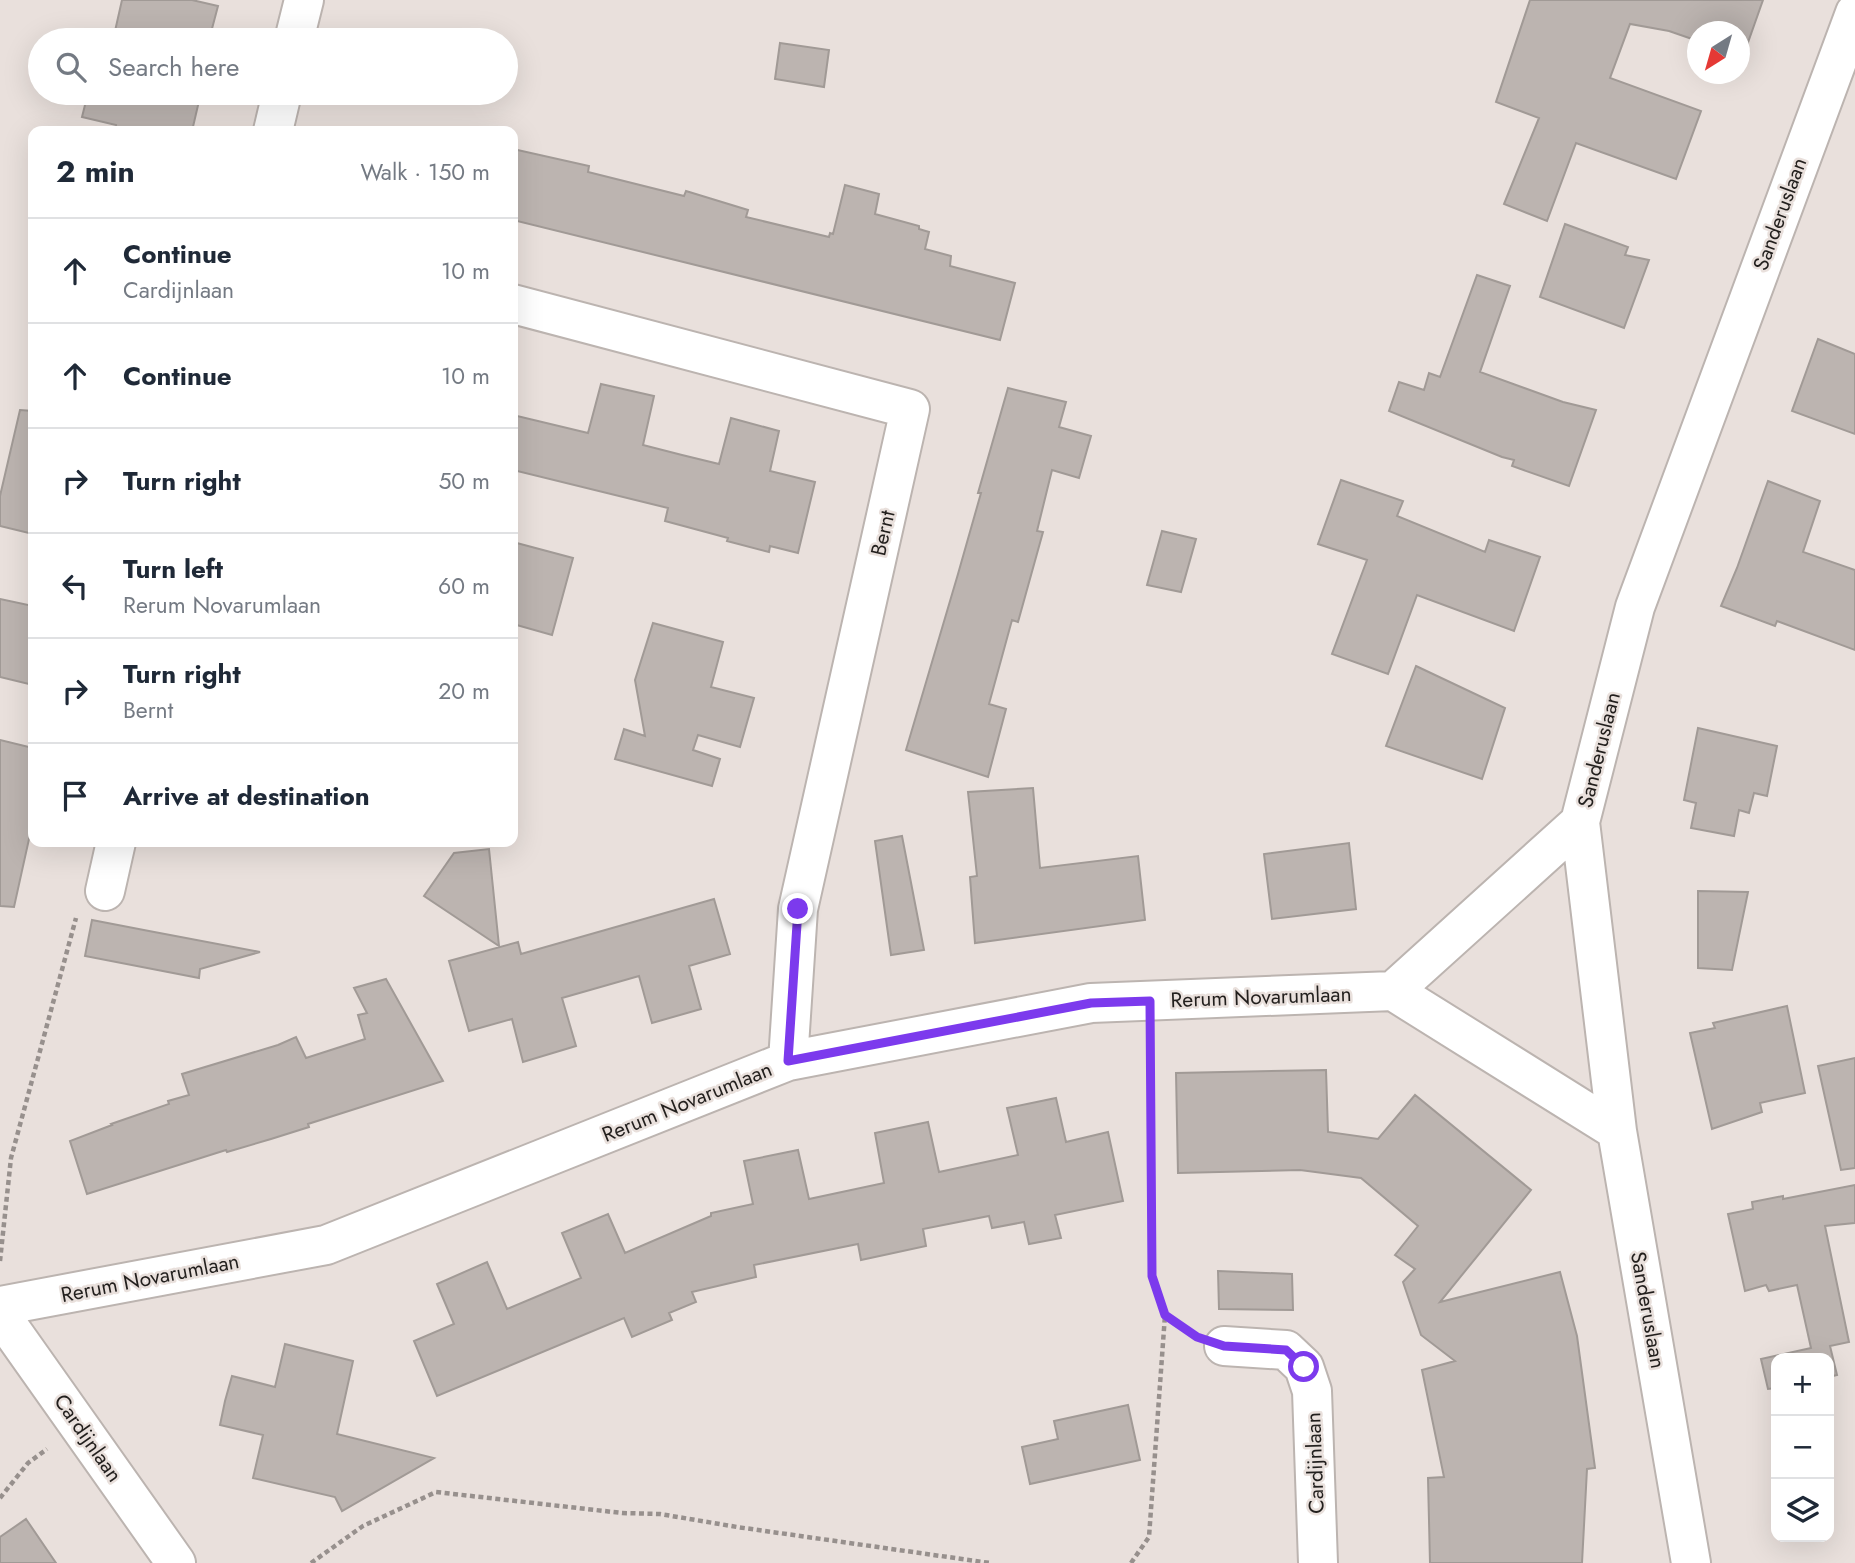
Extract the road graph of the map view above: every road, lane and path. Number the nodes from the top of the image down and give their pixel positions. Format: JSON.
{"nodes":[{"id":1,"x":304,"y":0,"type":"edge"},
{"id":2,"x":1855,"y":13,"type":"edge"},
{"id":3,"x":297,"y":28,"type":"edge"},
{"id":4,"x":279,"y":105,"type":"edge"},
{"id":5,"x":274,"y":126,"type":"edge"},
{"id":6,"x":518,"y":305,"type":"edge"},
{"id":7,"x":1580,"y":822,"type":"junction"},
{"id":8,"x":115,"y":847,"type":"edge"},
{"id":9,"x":105,"y":891,"type":"joint"},
{"id":10,"x":1393,"y":991,"type":"junction"},
{"id":11,"x":1150,"y":1001,"type":"junction"},
{"id":12,"x":788,"y":1061,"type":"junction"},
{"id":13,"x":1617,"y":1131,"type":"junction"},
{"id":14,"x":0,"y":1261,"type":"edge"},
{"id":15,"x":0,"y":1306,"type":"edge"},
{"id":16,"x":0,"y":1314,"type":"edge"},
{"id":17,"x":1165,"y":1315,"type":"junction"},
{"id":18,"x":1224,"y":1346,"type":"joint"},
{"id":19,"x":79,"y":1425,"type":"junction"},
{"id":20,"x":0,"y":1498,"type":"edge"},
{"id":21,"x":176,"y":1563,"type":"edge"},
{"id":22,"x":311,"y":1563,"type":"edge"},
{"id":23,"x":989,"y":1563,"type":"edge"},
{"id":24,"x":1131,"y":1563,"type":"edge"},
{"id":25,"x":1318,"y":1563,"type":"edge"},
{"id":26,"x":1691,"y":1563,"type":"edge"}],
"edges":[{"from":1,"to":3,"type":"street"},
{"from":2,"to":7,"type":"street","name":"Sanderuslaan"},
{"from":4,"to":5,"type":"street"},
{"from":6,"to":12,"type":"street","name":"Bernt"},
{"from":7,"to":10,"type":"street"},
{"from":7,"to":13,"type":"street","name":"Sanderuslaan"},
{"from":8,"to":9,"type":"street"},
{"from":9,"to":14,"type":"path"},
{"from":10,"to":11,"type":"street","name":"Rerum Novarumlaan"},
{"from":10,"to":13,"type":"street"},
{"from":11,"to":12,"type":"street","name":"Rerum Novarumlaan"},
{"from":11,"to":17,"type":"path"},
{"from":12,"to":15,"type":"street","name":"Rerum Novarumlaan"},
{"from":13,"to":26,"type":"street","name":"Sanderuslaan"},
{"from":16,"to":19,"type":"street","name":"Cardijnlaan"},
{"from":17,"to":18,"type":"path"},
{"from":17,"to":24,"type":"path"},
{"from":18,"to":25,"type":"street","name":"Cardijnlaan"},
{"from":19,"to":20,"type":"path"},
{"from":19,"to":21,"type":"street","name":"Cardijnlaan"},
{"from":22,"to":23,"type":"path"}]}
